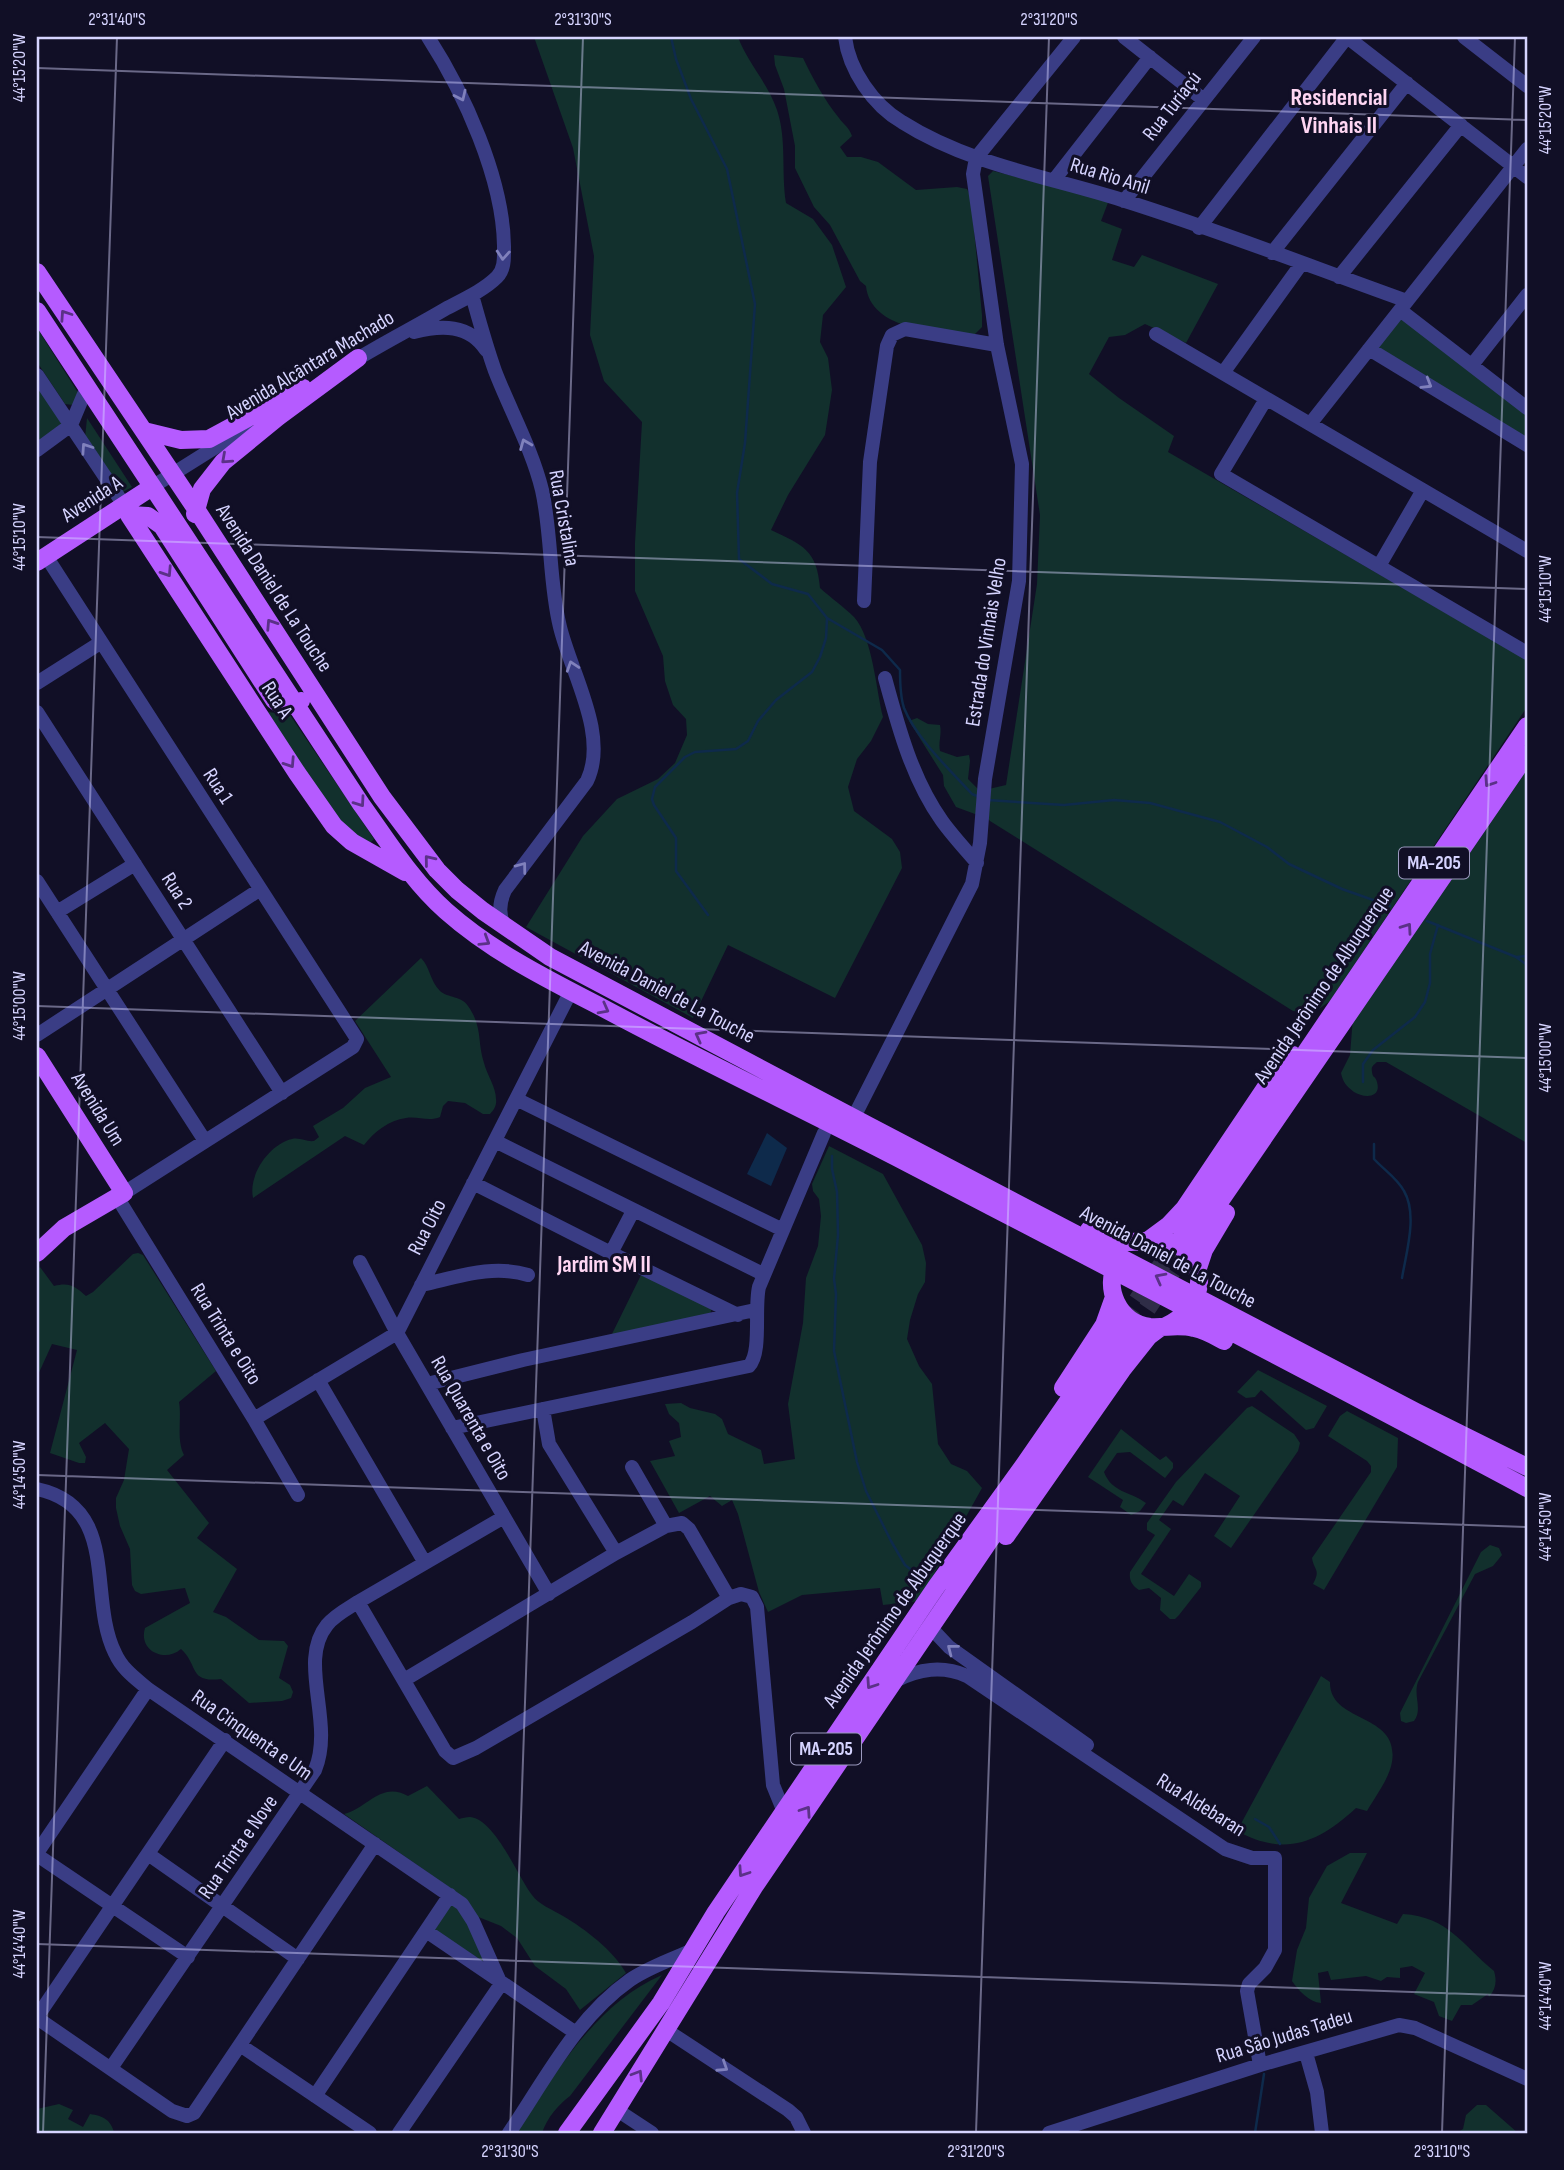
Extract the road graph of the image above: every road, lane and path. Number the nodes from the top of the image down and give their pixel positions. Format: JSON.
{"nodes":[{"id":1,"x":428,"y":37,"type":"edge"},
{"id":2,"x":845,"y":37,"type":"edge"},
{"id":3,"x":1074,"y":37,"type":"edge"},
{"id":4,"x":1124,"y":37,"type":"edge"},
{"id":5,"x":1254,"y":37,"type":"edge"},
{"id":6,"x":1347,"y":37,"type":"edge"},
{"id":7,"x":1464,"y":37,"type":"edge"},
{"id":8,"x":1150,"y":57,"type":"junction"},
{"id":9,"x":1406,"y":83,"type":"junction"},
{"id":10,"x":1527,"y":86,"type":"edge"},
{"id":11,"x":1204,"y":100,"type":"junction"},
{"id":12,"x":1461,"y":125,"type":"junction"},
{"id":13,"x":1527,"y":149,"type":"edge"},
{"id":14,"x":976,"y":158,"type":"junction"},
{"id":15,"x":1514,"y":166,"type":"junction"},
{"id":16,"x":1527,"y":177,"type":"edge"},
{"id":17,"x":1054,"y":180,"type":"junction"},
{"id":18,"x":1124,"y":201,"type":"junction"},
{"id":19,"x":1199,"y":228,"type":"junction"},
{"id":20,"x":1272,"y":253,"type":"junction"},
{"id":21,"x":1301,"y":264,"type":"junction"},
{"id":22,"x":37,"y":272,"type":"edge"},
{"id":23,"x":1339,"y":277,"type":"junction"},
{"id":24,"x":472,"y":295,"type":"junction"},
{"id":25,"x":1527,"y":296,"type":"edge"},
{"id":26,"x":1404,"y":305,"type":"junction"},
{"id":27,"x":37,"y":311,"type":"edge"},
{"id":28,"x":1156,"y":334,"type":"dead end"},
{"id":29,"x":396,"y":338,"type":"junction"},
{"id":30,"x":997,"y":345,"type":"junction"},
{"id":31,"x":1369,"y":349,"type":"junction"},
{"id":32,"x":489,"y":353,"type":"junction"},
{"id":33,"x":358,"y":358,"type":"junction"},
{"id":34,"x":1472,"y":365,"type":"junction"},
{"id":35,"x":1223,"y":373,"type":"junction"},
{"id":36,"x":37,"y":375,"type":"edge"},
{"id":37,"x":87,"y":387,"type":"junction"},
{"id":38,"x":1266,"y":399,"type":"junction"},
{"id":39,"x":1527,"y":408,"type":"edge"},
{"id":40,"x":1310,"y":424,"type":"junction"},
{"id":41,"x":71,"y":425,"type":"junction"},
{"id":42,"x":144,"y":431,"type":"junction"},
{"id":43,"x":1527,"y":445,"type":"edge"},
{"id":44,"x":37,"y":450,"type":"edge"},
{"id":45,"x":172,"y":473,"type":"junction"},
{"id":46,"x":152,"y":487,"type":"junction"},
{"id":47,"x":1423,"y":490,"type":"junction"},
{"id":48,"x":196,"y":509,"type":"junction"},
{"id":49,"x":127,"y":510,"type":"junction"},
{"id":50,"x":166,"y":531,"type":"junction"},
{"id":51,"x":1527,"y":551,"type":"edge"},
{"id":52,"x":196,"y":554,"type":"junction"},
{"id":53,"x":43,"y":565,"type":"edge"},
{"id":54,"x":1379,"y":566,"type":"junction"},
{"id":55,"x":864,"y":601,"type":"dead end"},
{"id":56,"x":100,"y":643,"type":"junction"},
{"id":57,"x":1527,"y":653,"type":"edge"},
{"id":58,"x":886,"y":678,"type":"dead end"},
{"id":59,"x":309,"y":681,"type":"junction"},
{"id":60,"x":37,"y":683,"type":"edge"},
{"id":61,"x":295,"y":705,"type":"junction"},
{"id":62,"x":37,"y":712,"type":"edge"},
{"id":63,"x":1527,"y":726,"type":"edge"},
{"id":64,"x":1527,"y":754,"type":"edge"},
{"id":65,"x":977,"y":863,"type":"junction"},
{"id":66,"x":135,"y":864,"type":"junction"},
{"id":67,"x":416,"y":880,"type":"junction"},
{"id":68,"x":37,"y":881,"type":"edge"},
{"id":69,"x":259,"y":890,"type":"junction"},
{"id":70,"x":57,"y":912,"type":"junction"},
{"id":71,"x":505,"y":927,"type":"junction"},
{"id":72,"x":183,"y":939,"type":"junction"},
{"id":73,"x":107,"y":989,"type":"junction"},
{"id":74,"x":571,"y":991,"type":"junction"},
{"id":75,"x":1348,"y":1002,"type":"junction"},
{"id":76,"x":37,"y":1035,"type":"edge"},
{"id":77,"x":37,"y":1056,"type":"edge"},
{"id":78,"x":694,"y":1056,"type":"junction"},
{"id":79,"x":760,"y":1067,"type":"junction"},
{"id":80,"x":37,"y":1068,"type":"edge"},
{"id":81,"x":282,"y":1093,"type":"junction"},
{"id":82,"x":516,"y":1099,"type":"junction"},
{"id":83,"x":858,"y":1109,"type":"junction"},
{"id":84,"x":864,"y":1132,"type":"junction"},
{"id":85,"x":824,"y":1133,"type":"junction"},
{"id":86,"x":205,"y":1141,"type":"junction"},
{"id":87,"x":495,"y":1141,"type":"junction"},
{"id":88,"x":473,"y":1183,"type":"junction"},
{"id":89,"x":118,"y":1192,"type":"junction"},
{"id":90,"x":633,"y":1211,"type":"junction"},
{"id":91,"x":783,"y":1230,"type":"junction"},
{"id":92,"x":1145,"y":1240,"type":"junction"},
{"id":93,"x":1186,"y":1240,"type":"tunnel mouth"},
{"id":94,"x":37,"y":1243,"type":"edge"},
{"id":95,"x":37,"y":1253,"type":"edge"},
{"id":96,"x":611,"y":1254,"type":"junction"},
{"id":97,"x":360,"y":1262,"type":"dead end"},
{"id":98,"x":763,"y":1274,"type":"junction"},
{"id":99,"x":1198,"y":1274,"type":"junction"},
{"id":100,"x":528,"y":1275,"type":"dead end"},
{"id":101,"x":421,"y":1285,"type":"junction"},
{"id":102,"x":1113,"y":1294,"type":"junction"},
{"id":103,"x":755,"y":1310,"type":"junction"},
{"id":104,"x":738,"y":1315,"type":"junction"},
{"id":105,"x":1164,"y":1326,"type":"junction"},
{"id":106,"x":397,"y":1333,"type":"junction"},
{"id":107,"x":318,"y":1380,"type":"junction"},
{"id":108,"x":427,"y":1384,"type":"junction"},
{"id":109,"x":543,"y":1409,"type":"junction"},
{"id":110,"x":1412,"y":1418,"type":"junction"},
{"id":111,"x":254,"y":1419,"type":"junction"},
{"id":112,"x":452,"y":1428,"type":"junction"},
{"id":113,"x":1506,"y":1456,"type":"junction"},
{"id":114,"x":1486,"y":1466,"type":"junction"},
{"id":115,"x":632,"y":1467,"type":"dead end"},
{"id":116,"x":1527,"y":1467,"type":"edge"},
{"id":117,"x":37,"y":1489,"type":"edge"},
{"id":118,"x":1527,"y":1489,"type":"edge"},
{"id":119,"x":298,"y":1495,"type":"dead end"},
{"id":120,"x":504,"y":1517,"type":"junction"},
{"id":121,"x":671,"y":1524,"type":"junction"},
{"id":122,"x":616,"y":1553,"type":"junction"},
{"id":123,"x":425,"y":1563,"type":"junction"},
{"id":124,"x":936,"y":1587,"type":"junction"},
{"id":125,"x":549,"y":1594,"type":"junction"},
{"id":126,"x":734,"y":1596,"type":"junction"},
{"id":127,"x":358,"y":1601,"type":"junction"},
{"id":128,"x":931,"y":1628,"type":"junction"},
{"id":129,"x":404,"y":1680,"type":"junction"},
{"id":130,"x":895,"y":1681,"type":"junction"},
{"id":131,"x":148,"y":1689,"type":"junction"},
{"id":132,"x":225,"y":1740,"type":"junction"},
{"id":133,"x":301,"y":1793,"type":"junction"},
{"id":134,"x":784,"y":1812,"type":"junction"},
{"id":135,"x":375,"y":1844,"type":"junction"},
{"id":136,"x":37,"y":1854,"type":"edge"},
{"id":137,"x":148,"y":1854,"type":"junction"},
{"id":138,"x":1275,"y":1858,"type":"junction"},
{"id":139,"x":450,"y":1895,"type":"junction"},
{"id":140,"x":113,"y":1905,"type":"junction"},
{"id":141,"x":223,"y":1907,"type":"junction"},
{"id":142,"x":426,"y":1931,"type":"junction"},
{"id":143,"x":694,"y":1950,"type":"junction"},
{"id":144,"x":188,"y":1957,"type":"junction"},
{"id":145,"x":298,"y":1959,"type":"junction"},
{"id":146,"x":501,"y":1984,"type":"junction"},
{"id":147,"x":37,"y":2018,"type":"edge"},
{"id":148,"x":666,"y":2030,"type":"junction"},
{"id":149,"x":576,"y":2034,"type":"junction"},
{"id":150,"x":240,"y":2045,"type":"junction"},
{"id":151,"x":1306,"y":2053,"type":"junction"},
{"id":152,"x":1260,"y":2065,"type":"junction"},
{"id":153,"x":111,"y":2068,"type":"junction"},
{"id":154,"x":1527,"y":2079,"type":"edge"},
{"id":155,"x":315,"y":2096,"type":"junction"},
{"id":156,"x":617,"y":2110,"type":"junction"},
{"id":157,"x":370,"y":2133,"type":"edge"},
{"id":158,"x":399,"y":2133,"type":"edge"},
{"id":159,"x":509,"y":2133,"type":"edge"},
{"id":160,"x":567,"y":2133,"type":"edge"},
{"id":161,"x":602,"y":2133,"type":"edge"},
{"id":162,"x":652,"y":2133,"type":"edge"},
{"id":163,"x":804,"y":2133,"type":"edge"},
{"id":164,"x":1049,"y":2133,"type":"edge"},
{"id":165,"x":1322,"y":2133,"type":"edge"}],
"edges":[{"from":1,"to":24,"type":"street","one_way":true},
{"from":2,"to":14,"type":"street","name":"Rua Rio Anil"},
{"from":3,"to":14,"type":"street"},
{"from":4,"to":8,"type":"street"},
{"from":5,"to":11,"type":"street","name":"Rua Turiaçú"},
{"from":6,"to":9,"type":"street"},
{"from":6,"to":19,"type":"street"},
{"from":7,"to":10,"type":"street"},
{"from":8,"to":11,"type":"street"},
{"from":8,"to":17,"type":"street"},
{"from":9,"to":12,"type":"street"},
{"from":9,"to":20,"type":"street"},
{"from":11,"to":18,"type":"street","name":"Rua Turiaçú"},
{"from":12,"to":15,"type":"street"},
{"from":12,"to":23,"type":"street"},
{"from":13,"to":15,"type":"street"},
{"from":14,"to":17,"type":"street","name":"Rua Rio Anil"},
{"from":14,"to":30,"type":"street","name":"Estrada do Vinhais Velho"},
{"from":15,"to":16,"type":"street"},
{"from":15,"to":26,"type":"street"},
{"from":17,"to":18,"type":"street","name":"Rua Rio Anil"},
{"from":18,"to":19,"type":"street","name":"Rua Rio Anil"},
{"from":19,"to":20,"type":"street","name":"Rua Rio Anil"},
{"from":20,"to":21,"type":"street","name":"Rua Rio Anil"},
{"from":21,"to":23,"type":"street","name":"Rua Rio Anil"},
{"from":21,"to":35,"type":"street"},
{"from":42,"to":22,"type":"main road","name":"Avenida Daniel de La Touche","one_way":true},
{"from":23,"to":26,"type":"street","name":"Rua Rio Anil"},
{"from":24,"to":29,"type":"street","name":"Avenida Alcântara Machado"},
{"from":24,"to":32,"type":"street","name":"Rua Cristalina"},
{"from":25,"to":34,"type":"street"},
{"from":26,"to":31,"type":"street"},
{"from":26,"to":34,"type":"street","name":"Rua Rio Anil"},
{"from":27,"to":37,"type":"main road","name":"Avenida Daniel de La Touche"},
{"from":28,"to":35,"type":"street"},
{"from":29,"to":32,"type":"street"},
{"from":29,"to":33,"type":"street","name":"Avenida Alcântara Machado"},
{"from":30,"to":55,"type":"street"},
{"from":30,"to":65,"type":"street","name":"Estrada do Vinhais Velho"},
{"from":31,"to":40,"type":"street"},
{"from":31,"to":43,"type":"street","one_way":true},
{"from":71,"to":32,"type":"street","name":"Rua Cristalina","one_way":true},
{"from":33,"to":42,"type":"main road"},
{"from":33,"to":45,"type":"street","name":"Avenida Alcântara Machado"},
{"from":33,"to":48,"type":"main road","one_way":true},
{"from":34,"to":39,"type":"street","name":"Rua Rio Anil"},
{"from":35,"to":38,"type":"street"},
{"from":36,"to":41,"type":"street","name":"Rua A"},
{"from":37,"to":41,"type":"street"},
{"from":37,"to":46,"type":"main road","name":"Avenida Daniel de La Touche"},
{"from":38,"to":40,"type":"street"},
{"from":38,"to":54,"type":"street"},
{"from":40,"to":47,"type":"street"},
{"from":41,"to":44,"type":"street"},
{"from":49,"to":41,"type":"street","name":"Rua A","one_way":true},
{"from":42,"to":45,"type":"main road","name":"Avenida Daniel de La Touche"},
{"from":45,"to":46,"type":"street","name":"Avenida A"},
{"from":45,"to":48,"type":"main road","name":"Avenida Daniel de La Touche"},
{"from":46,"to":49,"type":"main road","name":"Avenida A"},
{"from":46,"to":50,"type":"main road"},
{"from":46,"to":52,"type":"main road","name":"Avenida Daniel de La Touche"},
{"from":47,"to":51,"type":"street"},
{"from":47,"to":54,"type":"street"},
{"from":48,"to":52,"type":"main road"},
{"from":59,"to":48,"type":"main road","name":"Avenida Daniel de La Touche","one_way":true},
{"from":49,"to":50,"type":"main road"},
{"from":49,"to":53,"type":"main road","name":"Avenida A"},
{"from":49,"to":67,"type":"main road","name":"Rua A","one_way":true},
{"from":50,"to":61,"type":"main road"},
{"from":52,"to":61,"type":"main road","name":"Avenida Daniel de La Touche"},
{"from":53,"to":56,"type":"street","name":"Rua 1"},
{"from":54,"to":57,"type":"street"},
{"from":56,"to":60,"type":"street"},
{"from":56,"to":69,"type":"street","name":"Rua 1"},
{"from":58,"to":65,"type":"street"},
{"from":59,"to":61,"type":"main road"},
{"from":71,"to":59,"type":"main road","name":"Avenida Daniel de La Touche","one_way":true},
{"from":61,"to":67,"type":"main road","name":"Avenida Daniel de La Touche","one_way":true},
{"from":62,"to":66,"type":"street","name":"Rua 2"},
{"from":63,"to":75,"type":"main road","name":"Avenida Jerônimo de Albuquerque","number":"MA-205","one_way":true},
{"from":75,"to":64,"type":"main road","name":"Avenida Jerônimo de Albuquerque","number":"MA-205","one_way":true},
{"from":65,"to":83,"type":"street","name":"Estrada do Vinhais Velho"},
{"from":66,"to":70,"type":"street"},
{"from":66,"to":72,"type":"street","name":"Rua 2"},
{"from":67,"to":74,"type":"main road","name":"Avenida Daniel de La Touche","one_way":true},
{"from":68,"to":70,"type":"street"},
{"from":69,"to":72,"type":"street"},
{"from":69,"to":81,"type":"street","name":"Rua 1"},
{"from":70,"to":73,"type":"street"},
{"from":79,"to":71,"type":"main road","name":"Avenida Daniel de La Touche","one_way":true},
{"from":72,"to":73,"type":"street"},
{"from":72,"to":81,"type":"street","name":"Rua 2"},
{"from":73,"to":76,"type":"street"},
{"from":73,"to":86,"type":"street"},
{"from":74,"to":78,"type":"main road","name":"Avenida Daniel de La Touche","one_way":true},
{"from":74,"to":82,"type":"street","name":"Rua Oito"},
{"from":75,"to":92,"type":"main road"},
{"from":75,"to":93,"type":"main road","name":"Avenida Jerônimo de Albuquerque","number":"MA-205"},
{"from":75,"to":99,"type":"main road"},
{"from":77,"to":89,"type":"main road","name":"Avenida Um"},
{"from":78,"to":84,"type":"main road","name":"Avenida Daniel de La Touche"},
{"from":78,"to":85,"type":"main road"},
{"from":79,"to":83,"type":"main road"},
{"from":79,"to":84,"type":"main road","name":"Avenida Daniel de La Touche"},
{"from":80,"to":89,"type":"main road","name":"Avenida Um"},
{"from":81,"to":86,"type":"street"},
{"from":82,"to":87,"type":"street","name":"Rua Oito"},
{"from":82,"to":91,"type":"street"},
{"from":83,"to":92,"type":"main road"},
{"from":84,"to":110,"type":"main road","name":"Avenida Daniel de La Touche"},
{"from":85,"to":91,"type":"street"},
{"from":85,"to":102,"type":"main road"},
{"from":86,"to":89,"type":"street"},
{"from":87,"to":88,"type":"street","name":"Rua Oito"},
{"from":87,"to":90,"type":"street"},
{"from":88,"to":96,"type":"street"},
{"from":88,"to":101,"type":"street","name":"Rua Oito"},
{"from":89,"to":94,"type":"main road"},
{"from":89,"to":95,"type":"main road"},
{"from":89,"to":111,"type":"street","name":"Rua Trinta e Oito"},
{"from":90,"to":96,"type":"street"},
{"from":90,"to":98,"type":"street"},
{"from":91,"to":98,"type":"street"},
{"from":92,"to":99,"type":"main road"},
{"from":92,"to":102,"type":"main road"},
{"from":96,"to":104,"type":"street"},
{"from":97,"to":106,"type":"street","name":"Rua Quarenta e Oito"},
{"from":98,"to":103,"type":"street"},
{"from":99,"to":105,"type":"main road"},
{"from":99,"to":113,"type":"main road"},
{"from":100,"to":101,"type":"street"},
{"from":101,"to":106,"type":"street","name":"Rua Oito"},
{"from":102,"to":105,"type":"main road"},
{"from":102,"to":124,"type":"main road"},
{"from":103,"to":104,"type":"street"},
{"from":103,"to":109,"type":"street"},
{"from":104,"to":108,"type":"street"},
{"from":105,"to":114,"type":"main road"},
{"from":105,"to":128,"type":"main road"},
{"from":106,"to":107,"type":"street"},
{"from":106,"to":108,"type":"street","name":"Rua Quarenta e Oito"},
{"from":107,"to":111,"type":"street"},
{"from":107,"to":123,"type":"street"},
{"from":108,"to":112,"type":"street","name":"Rua Quarenta e Oito"},
{"from":109,"to":112,"type":"street"},
{"from":109,"to":122,"type":"street"},
{"from":110,"to":113,"type":"main road","name":"Avenida Daniel de La Touche"},
{"from":110,"to":114,"type":"main road","name":"Avenida Daniel de La Touche"},
{"from":111,"to":119,"type":"street","name":"Rua Trinta e Oito"},
{"from":112,"to":120,"type":"street","name":"Rua Quarenta e Oito"},
{"from":113,"to":116,"type":"main road","name":"Avenida Daniel de La Touche"},
{"from":114,"to":118,"type":"main road","name":"Avenida Daniel de La Touche"},
{"from":115,"to":121,"type":"street"},
{"from":117,"to":131,"type":"street","name":"Rua Cinquenta e Um"},
{"from":120,"to":123,"type":"street","name":"Rua Trinta e Nove"},
{"from":120,"to":125,"type":"street","name":"Rua Quarenta e Oito"},
{"from":121,"to":122,"type":"street"},
{"from":121,"to":126,"type":"street"},
{"from":122,"to":125,"type":"street"},
{"from":123,"to":127,"type":"street","name":"Rua Trinta e Nove"},
{"from":124,"to":128,"type":"main road","name":"Avenida Jerônimo de Albuquerque","number":"MA-205"},
{"from":124,"to":134,"type":"main road","name":"Avenida Jerônimo de Albuquerque","number":"MA-205","one_way":true},
{"from":125,"to":129,"type":"street"},
{"from":126,"to":129,"type":"street"},
{"from":126,"to":134,"type":"street"},
{"from":127,"to":129,"type":"street"},
{"from":127,"to":133,"type":"street","name":"Rua Trinta e Nove"},
{"from":128,"to":130,"type":"main road","name":"Avenida Jerônimo de Albuquerque","number":"MA-205"},
{"from":138,"to":128,"type":"street","name":"Rua Aldebaran","one_way":true},
{"from":130,"to":138,"type":"street","name":"Rua Aldebaran"},
{"from":148,"to":130,"type":"main road","name":"Avenida Jerônimo de Albuquerque","number":"MA-205","one_way":true},
{"from":131,"to":132,"type":"street","name":"Rua Cinquenta e Um"},
{"from":131,"to":136,"type":"street"},
{"from":132,"to":133,"type":"street","name":"Rua Cinquenta e Um"},
{"from":132,"to":137,"type":"street"},
{"from":133,"to":135,"type":"street","name":"Rua Cinquenta e Um"},
{"from":133,"to":141,"type":"street","name":"Rua Trinta e Nove"},
{"from":134,"to":143,"type":"main road","name":"Avenida Jerônimo de Albuquerque","number":"MA-205","one_way":true},
{"from":135,"to":139,"type":"street","name":"Rua Cinquenta e Um"},
{"from":135,"to":145,"type":"street"},
{"from":136,"to":140,"type":"street"},
{"from":137,"to":140,"type":"street"},
{"from":137,"to":141,"type":"street"},
{"from":138,"to":152,"type":"street"},
{"from":139,"to":142,"type":"street"},
{"from":139,"to":146,"type":"street","name":"Rua Cinquenta e Um"},
{"from":140,"to":144,"type":"street"},
{"from":140,"to":147,"type":"street"},
{"from":141,"to":144,"type":"street","name":"Rua Trinta e Nove"},
{"from":141,"to":145,"type":"street"},
{"from":142,"to":146,"type":"street"},
{"from":142,"to":155,"type":"street"},
{"from":143,"to":149,"type":"street"},
{"from":143,"to":160,"type":"main road","name":"Avenida Jerônimo de Albuquerque","number":"MA-205"},
{"from":144,"to":153,"type":"street","name":"Rua Trinta e Nove"},
{"from":145,"to":150,"type":"street"},
{"from":146,"to":149,"type":"street"},
{"from":146,"to":158,"type":"street"},
{"from":147,"to":153,"type":"street"},
{"from":156,"to":148,"type":"main road","name":"Avenida Jerônimo de Albuquerque","number":"MA-205","one_way":true},
{"from":148,"to":163,"type":"street","one_way":true},
{"from":149,"to":159,"type":"street"},
{"from":150,"to":153,"type":"street"},
{"from":150,"to":155,"type":"street"},
{"from":151,"to":152,"type":"street","name":"Rua São Judas Tadeu"},
{"from":151,"to":154,"type":"street","name":"Rua São Judas Tadeu"},
{"from":151,"to":165,"type":"street"},
{"from":152,"to":164,"type":"street","name":"Rua São Judas Tadeu"},
{"from":155,"to":157,"type":"street"},
{"from":156,"to":161,"type":"main road","name":"Avenida Jerônimo de Albuquerque","number":"MA-205"},
{"from":156,"to":162,"type":"street"}]}
